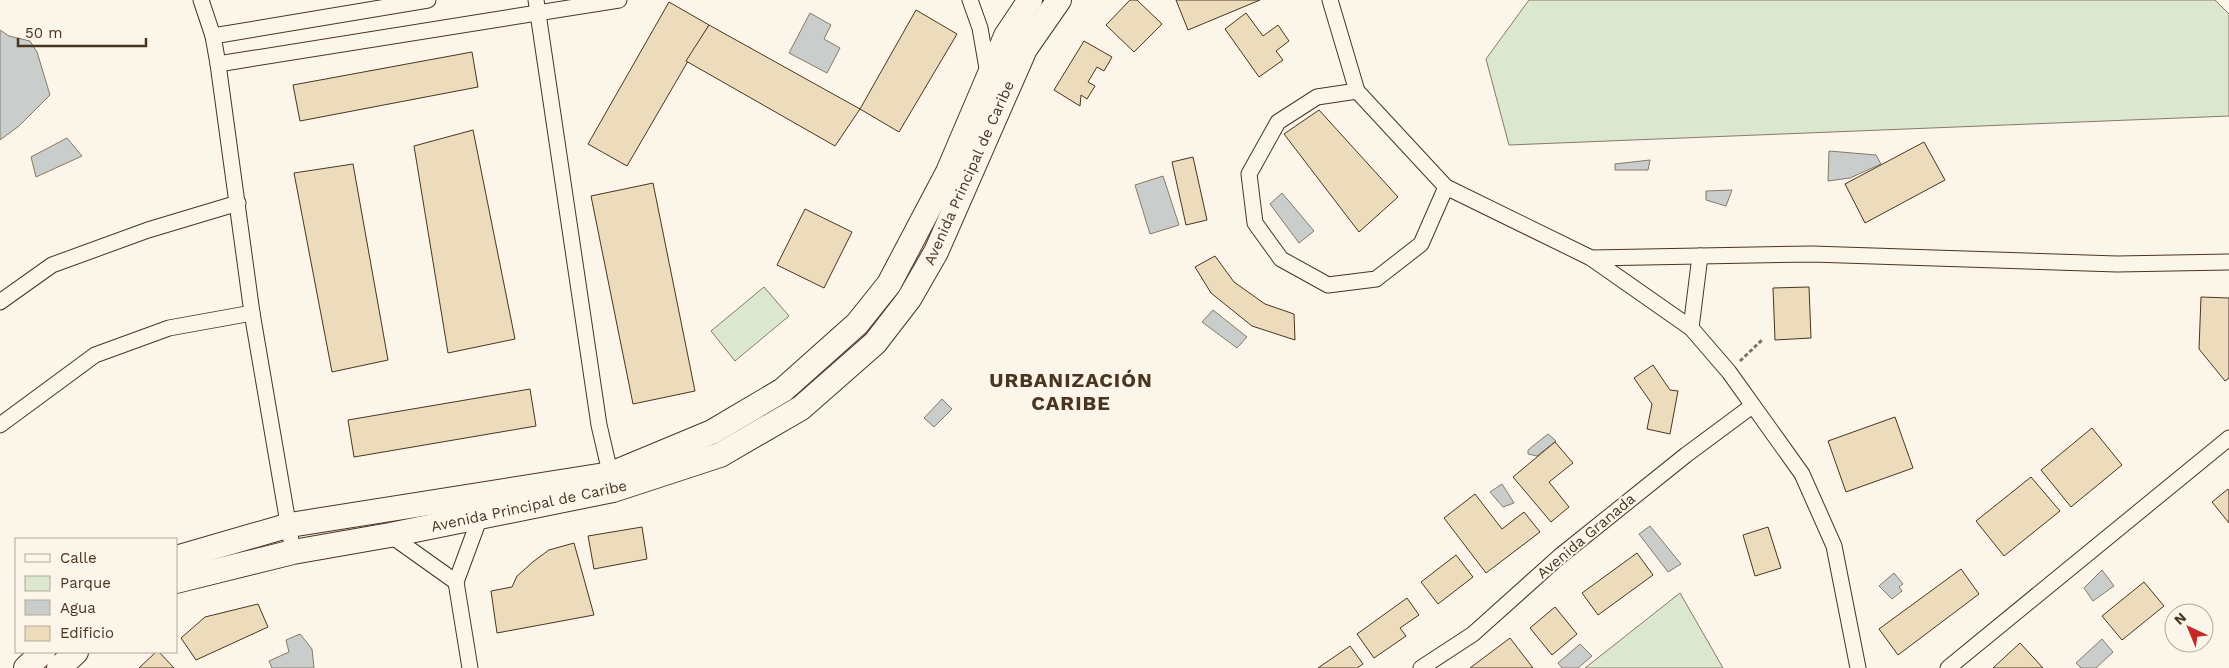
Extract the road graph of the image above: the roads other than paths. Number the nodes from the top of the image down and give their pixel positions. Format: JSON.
{"nodes":[{"id":1,"x":201,"y":0,"type":"edge"},
{"id":2,"x":428,"y":0,"type":"edge"},
{"id":3,"x":619,"y":0,"type":"edge"},
{"id":4,"x":970,"y":0,"type":"edge"},
{"id":5,"x":1030,"y":0,"type":"edge"},
{"id":6,"x":1059,"y":0,"type":"edge"},
{"id":7,"x":1330,"y":0,"type":"edge"},
{"id":8,"x":538,"y":7,"type":"edge"},
{"id":9,"x":213,"y":36,"type":"junction"},
{"id":10,"x":218,"y":64,"type":"junction"},
{"id":11,"x":989,"y":78,"type":"junction"},
{"id":12,"x":1357,"y":91,"type":"junction"},
{"id":13,"x":1446,"y":188,"type":"junction"},
{"id":14,"x":238,"y":203,"type":"junction"},
{"id":15,"x":1700,"y":256,"type":"junction"},
{"id":16,"x":1591,"y":258,"type":"junction"},
{"id":17,"x":2229,"y":262,"type":"edge"},
{"id":18,"x":0,"y":302,"type":"edge"},
{"id":19,"x":252,"y":313,"type":"junction"},
{"id":20,"x":1691,"y":328,"type":"junction"},
{"id":21,"x":1752,"y":406,"type":"junction"},
{"id":22,"x":0,"y":425,"type":"edge"},
{"id":23,"x":2229,"y":438,"type":"edge"},
{"id":24,"x":612,"y":482,"type":"junction"},
{"id":25,"x":480,"y":518,"type":"junction"},
{"id":26,"x":290,"y":526,"type":"junction"},
{"id":27,"x":390,"y":535,"type":"junction"},
{"id":28,"x":294,"y":552,"type":"junction"},
{"id":29,"x":178,"y":557,"type":"edge"},
{"id":30,"x":178,"y":581,"type":"edge"},
{"id":31,"x":456,"y":582,"type":"junction"},
{"id":32,"x":42,"y":653,"type":"edge"},
{"id":33,"x":75,"y":653,"type":"edge"},
{"id":34,"x":26,"y":668,"type":"edge"},
{"id":35,"x":59,"y":668,"type":"edge"},
{"id":36,"x":470,"y":668,"type":"edge"},
{"id":37,"x":1421,"y":668,"type":"edge"},
{"id":38,"x":1858,"y":668,"type":"edge"},
{"id":39,"x":1948,"y":668,"type":"edge"}],
"edges":[{"from":1,"to":9,"type":"street"},
{"from":2,"to":9,"type":"street"},
{"from":3,"to":8,"type":"street"},
{"from":4,"to":11,"type":"street"},
{"from":5,"to":11,"type":"main road","name":"Avenida Principal de Caribe"},
{"from":6,"to":24,"type":"main road","name":"Avenida Principal de Caribe"},
{"from":7,"to":12,"type":"street"},
{"from":8,"to":10,"type":"street"},
{"from":8,"to":24,"type":"street"},
{"from":9,"to":10,"type":"street"},
{"from":10,"to":14,"type":"street"},
{"from":11,"to":24,"type":"main road","name":"Avenida Principal de Caribe"},
{"from":12,"to":13,"type":"street"},
{"from":12,"to":13,"type":"street"},
{"from":13,"to":16,"type":"street"},
{"from":14,"to":18,"type":"street"},
{"from":14,"to":19,"type":"street"},
{"from":15,"to":16,"type":"street"},
{"from":15,"to":17,"type":"street"},
{"from":15,"to":20,"type":"street"},
{"from":16,"to":20,"type":"street"},
{"from":19,"to":22,"type":"street"},
{"from":19,"to":26,"type":"street"},
{"from":20,"to":21,"type":"street"},
{"from":21,"to":37,"type":"street","name":"Avenida Granada"},
{"from":21,"to":38,"type":"street"},
{"from":23,"to":39,"type":"street"},
{"from":24,"to":25,"type":"main road","name":"Avenida Principal de Caribe"},
{"from":24,"to":26,"type":"main road","name":"Avenida Principal de Caribe"},
{"from":25,"to":27,"type":"main road","name":"Avenida Principal de Caribe"},
{"from":25,"to":31,"type":"street"},
{"from":26,"to":28,"type":"street"},
{"from":26,"to":29,"type":"main road","name":"Avenida Principal de Caribe"},
{"from":27,"to":28,"type":"main road","name":"Avenida Principal de Caribe"},
{"from":27,"to":31,"type":"street"},
{"from":28,"to":30,"type":"main road","name":"Avenida Principal de Caribe"},
{"from":31,"to":36,"type":"street"},
{"from":32,"to":34,"type":"main road"},
{"from":33,"to":35,"type":"main road"}]}
